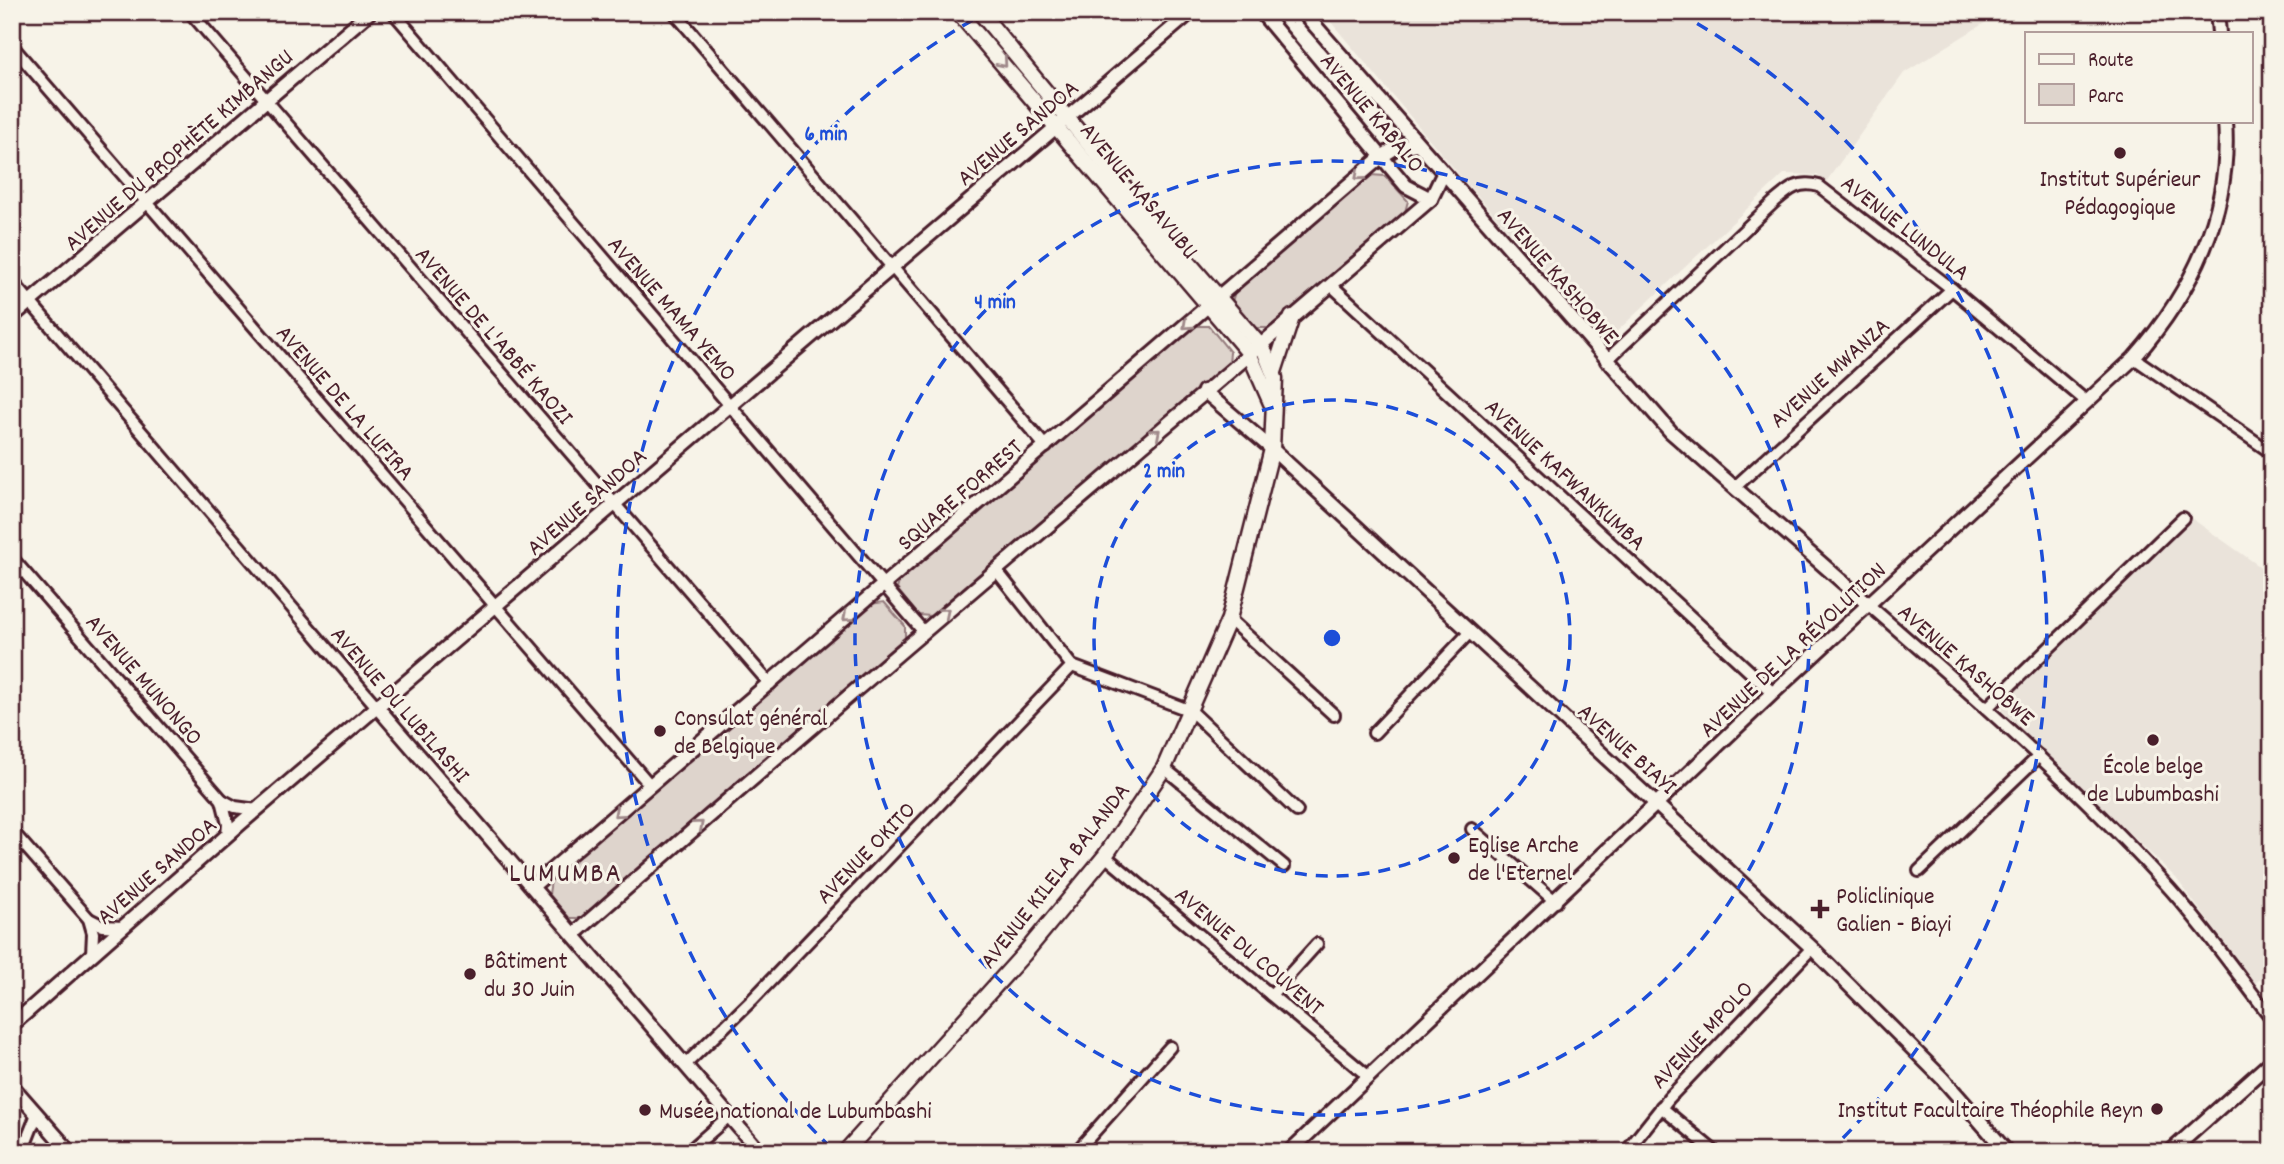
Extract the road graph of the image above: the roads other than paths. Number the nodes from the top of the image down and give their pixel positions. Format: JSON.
{"nodes":[{"id":1,"x":190,"y":12,"type":"edge"},
{"id":2,"x":370,"y":12,"type":"edge"},
{"id":3,"x":393,"y":12,"type":"edge"},
{"id":4,"x":674,"y":12,"type":"edge"},
{"id":5,"x":958,"y":12,"type":"edge"},
{"id":6,"x":980,"y":12,"type":"edge"},
{"id":7,"x":1191,"y":12,"type":"edge"},
{"id":8,"x":1261,"y":12,"type":"edge"},
{"id":9,"x":1303,"y":12,"type":"edge"},
{"id":10,"x":2217,"y":12,"type":"edge"},
{"id":11,"x":2219,"y":32,"type":"edge"},
{"id":12,"x":12,"y":46,"type":"edge"},
{"id":13,"x":267,"y":100,"type":"junction"},
{"id":14,"x":1061,"y":122,"type":"junction"},
{"id":15,"x":2225,"y":122,"type":"edge"},
{"id":16,"x":1417,"y":144,"type":"junction"},
{"id":17,"x":1381,"y":157,"type":"junction"},
{"id":18,"x":1443,"y":174,"type":"junction"},
{"id":19,"x":1432,"y":198,"type":"junction"},
{"id":20,"x":1468,"y":202,"type":"junction"},
{"id":21,"x":147,"y":204,"type":"junction"},
{"id":22,"x":892,"y":265,"type":"junction"},
{"id":23,"x":12,"y":281,"type":"edge"},
{"id":24,"x":1331,"y":285,"type":"junction"},
{"id":25,"x":1952,"y":289,"type":"junction"},
{"id":26,"x":30,"y":302,"type":"junction"},
{"id":27,"x":1214,"y":302,"type":"junction"},
{"id":28,"x":12,"y":317,"type":"edge"},
{"id":29,"x":1292,"y":317,"type":"junction"},
{"id":30,"x":1254,"y":349,"type":"junction"},
{"id":31,"x":2134,"y":358,"type":"junction"},
{"id":32,"x":1606,"y":361,"type":"junction"},
{"id":33,"x":1274,"y":374,"type":"junction"},
{"id":34,"x":1204,"y":391,"type":"junction"},
{"id":35,"x":2087,"y":401,"type":"junction"},
{"id":36,"x":728,"y":405,"type":"junction"},
{"id":37,"x":1272,"y":408,"type":"junction"},
{"id":38,"x":1046,"y":447,"type":"junction"},
{"id":39,"x":1272,"y":449,"type":"junction"},
{"id":40,"x":2272,"y":453,"type":"edge"},
{"id":41,"x":1735,"y":486,"type":"junction"},
{"id":42,"x":614,"y":506,"type":"junction"},
{"id":43,"x":2183,"y":518,"type":"dead end"},
{"id":44,"x":12,"y":558,"type":"edge"},
{"id":45,"x":996,"y":570,"type":"junction"},
{"id":46,"x":883,"y":586,"type":"junction"},
{"id":47,"x":1870,"y":606,"type":"junction"},
{"id":48,"x":496,"y":607,"type":"junction"},
{"id":49,"x":1228,"y":619,"type":"junction"},
{"id":50,"x":923,"y":631,"type":"junction"},
{"id":51,"x":1470,"y":632,"type":"junction"},
{"id":52,"x":1072,"y":666,"type":"junction"},
{"id":53,"x":770,"y":684,"type":"junction"},
{"id":54,"x":1773,"y":693,"type":"junction"},
{"id":55,"x":378,"y":708,"type":"junction"},
{"id":56,"x":1987,"y":708,"type":"junction"},
{"id":57,"x":1191,"y":711,"type":"junction"},
{"id":58,"x":1334,"y":715,"type":"dead end"},
{"id":59,"x":1374,"y":733,"type":"dead end"},
{"id":60,"x":2039,"y":756,"type":"junction"},
{"id":61,"x":1164,"y":768,"type":"junction"},
{"id":62,"x":650,"y":785,"type":"junction"},
{"id":63,"x":222,"y":800,"type":"junction"},
{"id":64,"x":1658,"y":804,"type":"junction"},
{"id":65,"x":257,"y":810,"type":"junction"},
{"id":66,"x":1297,"y":811,"type":"dead end"},
{"id":67,"x":1472,"y":829,"type":"dead end"},
{"id":68,"x":12,"y":831,"type":"edge"},
{"id":69,"x":227,"y":836,"type":"junction"},
{"id":70,"x":1105,"y":856,"type":"junction"},
{"id":71,"x":1284,"y":866,"type":"dead end"},
{"id":72,"x":1919,"y":871,"type":"dead end"},
{"id":73,"x":533,"y":886,"type":"junction"},
{"id":74,"x":1556,"y":902,"type":"junction"},
{"id":75,"x":89,"y":919,"type":"junction"},
{"id":76,"x":123,"y":927,"type":"junction"},
{"id":77,"x":574,"y":934,"type":"junction"},
{"id":78,"x":1317,"y":944,"type":"dead end"},
{"id":79,"x":1812,"y":948,"type":"junction"},
{"id":80,"x":92,"y":954,"type":"junction"},
{"id":81,"x":1271,"y":995,"type":"junction"},
{"id":82,"x":2272,"y":1019,"type":"edge"},
{"id":83,"x":12,"y":1025,"type":"edge"},
{"id":84,"x":1170,"y":1047,"type":"dead end"},
{"id":85,"x":2272,"y":1060,"type":"edge"},
{"id":86,"x":686,"y":1064,"type":"junction"},
{"id":87,"x":1369,"y":1077,"type":"junction"},
{"id":88,"x":12,"y":1086,"type":"edge"},
{"id":89,"x":1661,"y":1107,"type":"junction"},
{"id":90,"x":37,"y":1114,"type":"junction"},
{"id":91,"x":729,"y":1116,"type":"junction"},
{"id":92,"x":22,"y":1152,"type":"edge"},
{"id":93,"x":70,"y":1152,"type":"edge"},
{"id":94,"x":688,"y":1152,"type":"edge"},
{"id":95,"x":760,"y":1152,"type":"edge"},
{"id":96,"x":845,"y":1152,"type":"edge"},
{"id":97,"x":1076,"y":1152,"type":"edge"},
{"id":98,"x":1289,"y":1152,"type":"edge"},
{"id":99,"x":1626,"y":1152,"type":"edge"},
{"id":100,"x":1715,"y":1152,"type":"edge"},
{"id":101,"x":2007,"y":1152,"type":"edge"},
{"id":102,"x":2170,"y":1152,"type":"edge"}],
"edges":[{"from":1,"to":13,"type":"street","name":"AVENUE DE L'ABBÉ KAOZI"},
{"from":2,"to":13,"type":"street","name":"AVENUE DU PROPHÈTE KIMBANGU"},
{"from":3,"to":36,"type":"street","name":"AVENUE MAMA YEMO"},
{"from":4,"to":22,"type":"street"},
{"from":5,"to":14,"type":"main road","name":"AVENUE KASAVUBU","one_way":true},
{"from":6,"to":14,"type":"main road","name":"AVENUE KASAVUBU"},
{"from":7,"to":14,"type":"street","name":"AVENUE SANDOA"},
{"from":8,"to":17,"type":"street","name":"AVENUE KABALO"},
{"from":9,"to":16,"type":"street","name":"AVENUE KABALO"},
{"from":10,"to":11,"type":"street"},
{"from":12,"to":21,"type":"street","name":"AVENUE DE LA LUFIRA"},
{"from":13,"to":21,"type":"street","name":"AVENUE DU PROPHÈTE KIMBANGU"},
{"from":13,"to":42,"type":"street","name":"AVENUE DE L'ABBÉ KAOZI"},
{"from":14,"to":22,"type":"street","name":"AVENUE SANDOA"},
{"from":14,"to":27,"type":"main road","name":"AVENUE KASAVUBU"},
{"from":15,"to":31,"type":"street","name":"AVENUE DE LA RÉVOLUTION"},
{"from":16,"to":17,"type":"street","name":"SQUARE FORREST"},
{"from":16,"to":18,"type":"street","name":"AVENUE KABALO"},
{"from":17,"to":19,"type":"street","name":"AVENUE KABALO"},
{"from":17,"to":27,"type":"street","name":"SQUARE FORREST","one_way":true},
{"from":18,"to":19,"type":"street"},
{"from":18,"to":20,"type":"street","name":"AVENUE KASHOBWE"},
{"from":19,"to":20,"type":"street"},
{"from":19,"to":24,"type":"street"},
{"from":20,"to":32,"type":"street","name":"AVENUE KASHOBWE"},
{"from":21,"to":26,"type":"street","name":"AVENUE DU PROPHÈTE KIMBANGU"},
{"from":21,"to":48,"type":"street","name":"AVENUE DE LA LUFIRA"},
{"from":22,"to":36,"type":"street","name":"AVENUE SANDOA"},
{"from":22,"to":38,"type":"street"},
{"from":23,"to":26,"type":"street","name":"AVENUE DU LUBILASHI"},
{"from":24,"to":29,"type":"street"},
{"from":24,"to":54,"type":"street","name":"AVENUE KAFWANKUMBA"},
{"from":25,"to":32,"type":"street","name":"AVENUE LUNDULA"},
{"from":25,"to":35,"type":"street","name":"AVENUE LUNDULA"},
{"from":25,"to":41,"type":"street","name":"AVENUE MWANZA"},
{"from":26,"to":28,"type":"street","name":"AVENUE DU PROPHÈTE KIMBANGU"},
{"from":26,"to":55,"type":"street","name":"AVENUE DU LUBILASHI"},
{"from":27,"to":30,"type":"main road","name":"AVENUE KASAVUBU"},
{"from":27,"to":38,"type":"street","name":"SQUARE FORREST","one_way":true},
{"from":29,"to":30,"type":"street"},
{"from":29,"to":33,"type":"main road"},
{"from":30,"to":33,"type":"main road","name":"AVENUE KILELA BALANDA"},
{"from":30,"to":34,"type":"street"},
{"from":30,"to":37,"type":"main road","name":"AVENUE KASAVUBU"},
{"from":31,"to":35,"type":"street","name":"AVENUE DE LA RÉVOLUTION"},
{"from":31,"to":40,"type":"street"},
{"from":32,"to":41,"type":"street","name":"AVENUE KASHOBWE"},
{"from":33,"to":37,"type":"main road","name":"AVENUE KILELA BALANDA"},
{"from":34,"to":39,"type":"street","name":"AVENUE BIAYI"},
{"from":45,"to":34,"type":"street","one_way":true},
{"from":35,"to":47,"type":"street","name":"AVENUE DE LA RÉVOLUTION"},
{"from":36,"to":42,"type":"street","name":"AVENUE SANDOA"},
{"from":36,"to":46,"type":"street","name":"AVENUE MAMA YEMO"},
{"from":37,"to":39,"type":"main road","name":"AVENUE KILELA BALANDA"},
{"from":38,"to":46,"type":"street","name":"SQUARE FORREST"},
{"from":39,"to":49,"type":"main road","name":"AVENUE KILELA BALANDA"},
{"from":39,"to":51,"type":"street","name":"AVENUE BIAYI"},
{"from":41,"to":47,"type":"street","name":"AVENUE KASHOBWE"},
{"from":42,"to":48,"type":"street","name":"AVENUE SANDOA"},
{"from":42,"to":53,"type":"street","name":"AVENUE DE L'ABBÉ KAOZI"},
{"from":43,"to":56,"type":"street"},
{"from":44,"to":63,"type":"street","name":"AVENUE MUNONGO"},
{"from":50,"to":45,"type":"street","one_way":true},
{"from":45,"to":52,"type":"street"},
{"from":46,"to":50,"type":"street","name":"AVENUE MAMA YEMO"},
{"from":46,"to":53,"type":"street","name":"SQUARE FORREST","one_way":true},
{"from":47,"to":54,"type":"street","name":"AVENUE DE LA RÉVOLUTION"},
{"from":47,"to":56,"type":"street","name":"AVENUE KASHOBWE"},
{"from":48,"to":55,"type":"street","name":"AVENUE SANDOA"},
{"from":48,"to":62,"type":"street","name":"AVENUE DE LA LUFIRA"},
{"from":49,"to":57,"type":"main road","name":"AVENUE KILELA BALANDA"},
{"from":49,"to":58,"type":"street"},
{"from":77,"to":50,"type":"street","one_way":true},
{"from":51,"to":59,"type":"street"},
{"from":51,"to":64,"type":"street","name":"AVENUE BIAYI"},
{"from":52,"to":57,"type":"street"},
{"from":52,"to":86,"type":"street","name":"AVENUE OKITO"},
{"from":53,"to":62,"type":"street","name":"SQUARE FORREST"},
{"from":54,"to":64,"type":"street","name":"AVENUE DE LA RÉVOLUTION"},
{"from":55,"to":65,"type":"street","name":"AVENUE SANDOA"},
{"from":55,"to":73,"type":"street","name":"AVENUE DU LUBILASHI"},
{"from":56,"to":60,"type":"street","name":"AVENUE KASHOBWE"},
{"from":57,"to":61,"type":"main road","name":"AVENUE KILELA BALANDA"},
{"from":57,"to":66,"type":"street"},
{"from":60,"to":72,"type":"street"},
{"from":60,"to":82,"type":"street","name":"AVENUE KASHOBWE"},
{"from":61,"to":70,"type":"main road","name":"AVENUE KILELA BALANDA"},
{"from":61,"to":71,"type":"street"},
{"from":62,"to":73,"type":"street","name":"SQUARE FORREST","one_way":true},
{"from":63,"to":65,"type":"street"},
{"from":63,"to":69,"type":"street"},
{"from":64,"to":74,"type":"street","name":"AVENUE DE LA RÉVOLUTION"},
{"from":64,"to":79,"type":"street","name":"AVENUE BIAYI"},
{"from":65,"to":69,"type":"street","name":"AVENUE SANDOA"},
{"from":67,"to":74,"type":"street"},
{"from":68,"to":75,"type":"street"},
{"from":69,"to":76,"type":"street","name":"AVENUE SANDOA"},
{"from":70,"to":81,"type":"street","name":"AVENUE DU COUVENT"},
{"from":70,"to":96,"type":"main road","name":"AVENUE KILELA BALANDA"},
{"from":73,"to":77,"type":"street","name":"AVENUE DU LUBILASHI"},
{"from":74,"to":87,"type":"street","name":"AVENUE DE LA RÉVOLUTION"},
{"from":75,"to":76,"type":"street"},
{"from":75,"to":80,"type":"street"},
{"from":76,"to":80,"type":"street","name":"AVENUE SANDOA"},
{"from":77,"to":86,"type":"street","name":"AVENUE DU LUBILASHI"},
{"from":78,"to":81,"type":"street"},
{"from":79,"to":89,"type":"street","name":"AVENUE MPOLO"},
{"from":79,"to":101,"type":"street","name":"AVENUE BIAYI"},
{"from":80,"to":83,"type":"street","name":"AVENUE SANDOA"},
{"from":81,"to":87,"type":"street","name":"AVENUE DU COUVENT"},
{"from":84,"to":97,"type":"street"},
{"from":85,"to":102,"type":"street"},
{"from":86,"to":91,"type":"street","name":"AVENUE DU LUBILASHI"},
{"from":87,"to":98,"type":"street","name":"AVENUE DE LA RÉVOLUTION"},
{"from":88,"to":90,"type":"street"},
{"from":89,"to":99,"type":"street","name":"AVENUE MPOLO"},
{"from":89,"to":100,"type":"street"},
{"from":90,"to":92,"type":"street"},
{"from":90,"to":93,"type":"street"},
{"from":91,"to":94,"type":"street"},
{"from":91,"to":95,"type":"street","name":"AVENUE DU LUBILASHI"}]}
